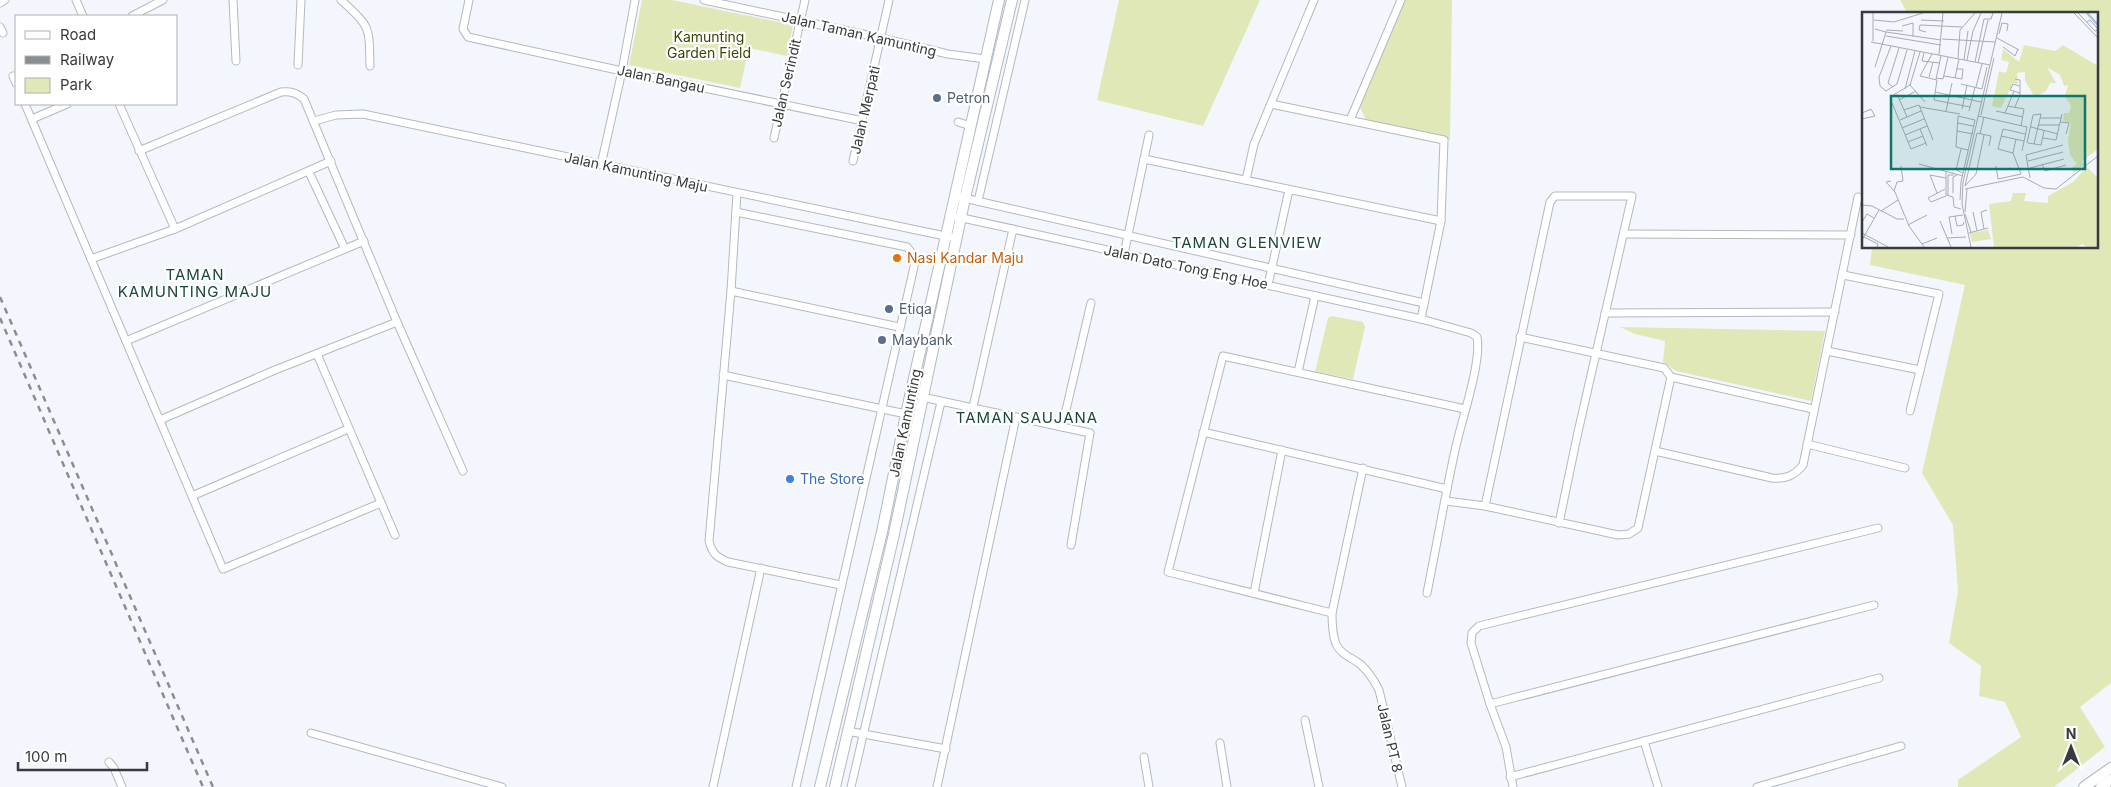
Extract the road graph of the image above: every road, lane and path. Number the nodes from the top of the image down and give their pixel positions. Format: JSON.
{"nodes":[{"id":1,"x":5,"y":0,"type":"edge"},
{"id":2,"x":76,"y":0,"type":"edge"},
{"id":3,"x":163,"y":0,"type":"edge"},
{"id":4,"x":233,"y":0,"type":"edge"},
{"id":5,"x":301,"y":0,"type":"edge"},
{"id":6,"x":340,"y":0,"type":"edge"},
{"id":7,"x":469,"y":0,"type":"edge"},
{"id":8,"x":635,"y":0,"type":"edge"},
{"id":9,"x":704,"y":0,"type":"edge"},
{"id":10,"x":805,"y":0,"type":"edge"},
{"id":11,"x":889,"y":0,"type":"edge"},
{"id":12,"x":999,"y":0,"type":"edge"},
{"id":13,"x":1012,"y":0,"type":"edge"},
{"id":14,"x":1025,"y":0,"type":"edge"},
{"id":15,"x":1314,"y":0,"type":"edge"},
{"id":16,"x":1401,"y":0,"type":"edge"},
{"id":17,"x":719,"y":2,"type":"edge"},
{"id":18,"x":0,"y":3,"type":"edge"},
{"id":19,"x":83,"y":15,"type":"edge"},
{"id":20,"x":134,"y":15,"type":"edge"},
{"id":21,"x":801,"y":20,"type":"junction"},
{"id":22,"x":881,"y":38,"type":"junction"},
{"id":23,"x":985,"y":59,"type":"junction"},
{"id":24,"x":236,"y":61,"type":"dead end"},
{"id":25,"x":298,"y":65,"type":"dead end"},
{"id":26,"x":370,"y":66,"type":"dead end"},
{"id":27,"x":622,"y":71,"type":"junction"},
{"id":28,"x":13,"y":76,"type":"dead end"},
{"id":29,"x":15,"y":81,"type":"edge"},
{"id":30,"x":782,"y":104,"type":"junction"},
{"id":31,"x":1271,"y":104,"type":"junction"},
{"id":32,"x":25,"y":105,"type":"edge"},
{"id":33,"x":65,"y":105,"type":"edge"},
{"id":34,"x":118,"y":105,"type":"edge"},
{"id":35,"x":32,"y":119,"type":"junction"},
{"id":36,"x":1350,"y":120,"type":"junction"},
{"id":37,"x":314,"y":121,"type":"junction"},
{"id":38,"x":863,"y":121,"type":"junction"},
{"id":39,"x":958,"y":122,"type":"dead end"},
{"id":40,"x":971,"y":126,"type":"junction"},
{"id":41,"x":1149,"y":135,"type":"dead end"},
{"id":42,"x":774,"y":138,"type":"dead end"},
{"id":43,"x":139,"y":151,"type":"junction"},
{"id":44,"x":1144,"y":159,"type":"junction"},
{"id":45,"x":331,"y":161,"type":"junction"},
{"id":46,"x":853,"y":161,"type":"dead end"},
{"id":47,"x":601,"y":165,"type":"junction"},
{"id":48,"x":309,"y":172,"type":"junction"},
{"id":49,"x":1246,"y":180,"type":"junction"},
{"id":50,"x":1289,"y":190,"type":"junction"},
{"id":51,"x":737,"y":194,"type":"junction"},
{"id":52,"x":960,"y":197,"type":"junction"},
{"id":53,"x":1858,"y":197,"type":"dead end"},
{"id":54,"x":978,"y":201,"type":"junction"},
{"id":55,"x":736,"y":212,"type":"junction"},
{"id":56,"x":956,"y":217,"type":"junction"},
{"id":57,"x":1441,"y":221,"type":"junction"},
{"id":58,"x":175,"y":229,"type":"junction"},
{"id":59,"x":1013,"y":229,"type":"junction"},
{"id":60,"x":1624,"y":234,"type":"junction"},
{"id":61,"x":947,"y":236,"type":"junction"},
{"id":62,"x":1128,"y":236,"type":"junction"},
{"id":63,"x":1851,"y":236,"type":"junction"},
{"id":64,"x":958,"y":238,"type":"junction"},
{"id":65,"x":364,"y":241,"type":"junction"},
{"id":66,"x":345,"y":249,"type":"junction"},
{"id":67,"x":1124,"y":254,"type":"junction"},
{"id":68,"x":91,"y":259,"type":"junction"},
{"id":69,"x":1272,"y":268,"type":"junction"},
{"id":70,"x":1843,"y":275,"type":"junction"},
{"id":71,"x":1268,"y":286,"type":"junction"},
{"id":72,"x":731,"y":291,"type":"junction"},
{"id":73,"x":1314,"y":296,"type":"junction"},
{"id":74,"x":1091,"y":303,"type":"dead end"},
{"id":75,"x":1424,"y":303,"type":"junction"},
{"id":76,"x":1835,"y":312,"type":"junction"},
{"id":77,"x":1605,"y":313,"type":"junction"},
{"id":78,"x":1421,"y":319,"type":"junction"},
{"id":79,"x":397,"y":322,"type":"junction"},
{"id":80,"x":899,"y":326,"type":"junction"},
{"id":81,"x":1520,"y":337,"type":"junction"},
{"id":82,"x":126,"y":341,"type":"junction"},
{"id":83,"x":1827,"y":351,"type":"junction"},
{"id":84,"x":1596,"y":352,"type":"junction"},
{"id":85,"x":317,"y":354,"type":"junction"},
{"id":86,"x":1920,"y":370,"type":"junction"},
{"id":87,"x":1298,"y":372,"type":"junction"},
{"id":88,"x":723,"y":375,"type":"junction"},
{"id":89,"x":1671,"y":377,"type":"junction"},
{"id":90,"x":922,"y":397,"type":"junction"},
{"id":91,"x":941,"y":402,"type":"junction"},
{"id":92,"x":973,"y":407,"type":"junction"},
{"id":93,"x":880,"y":408,"type":"junction"},
{"id":94,"x":1465,"y":409,"type":"junction"},
{"id":95,"x":1814,"y":409,"type":"junction"},
{"id":96,"x":1910,"y":412,"type":"dead end"},
{"id":97,"x":906,"y":414,"type":"junction"},
{"id":98,"x":1016,"y":417,"type":"junction"},
{"id":99,"x":160,"y":420,"type":"junction"},
{"id":100,"x":1062,"y":427,"type":"junction"},
{"id":101,"x":348,"y":429,"type":"junction"},
{"id":102,"x":1203,"y":432,"type":"junction"},
{"id":103,"x":1807,"y":444,"type":"junction"},
{"id":104,"x":1282,"y":450,"type":"junction"},
{"id":105,"x":1655,"y":451,"type":"junction"},
{"id":106,"x":1363,"y":468,"type":"junction"},
{"id":107,"x":1905,"y":468,"type":"dead end"},
{"id":108,"x":463,"y":471,"type":"dead end"},
{"id":109,"x":1447,"y":489,"type":"junction"},
{"id":110,"x":192,"y":496,"type":"junction"},
{"id":111,"x":1446,"y":501,"type":"junction"},
{"id":112,"x":381,"y":503,"type":"junction"},
{"id":113,"x":1485,"y":506,"type":"junction"},
{"id":114,"x":1559,"y":523,"type":"junction"},
{"id":115,"x":1878,"y":528,"type":"dead end"},
{"id":116,"x":395,"y":535,"type":"dead end"},
{"id":117,"x":1071,"y":545,"type":"dead end"},
{"id":118,"x":761,"y":568,"type":"junction"},
{"id":119,"x":840,"y":585,"type":"junction"},
{"id":120,"x":1254,"y":593,"type":"junction"},
{"id":121,"x":1427,"y":593,"type":"dead end"},
{"id":122,"x":1874,"y":605,"type":"dead end"},
{"id":123,"x":1332,"y":613,"type":"junction"},
{"id":124,"x":1879,"y":678,"type":"dead end"},
{"id":125,"x":1490,"y":704,"type":"junction"},
{"id":126,"x":1305,"y":720,"type":"dead end"},
{"id":127,"x":847,"y":731,"type":"junction"},
{"id":128,"x":311,"y":733,"type":"dead end"},
{"id":129,"x":863,"y":734,"type":"junction"},
{"id":130,"x":1644,"y":741,"type":"junction"},
{"id":131,"x":1220,"y":744,"type":"dead end"},
{"id":132,"x":1901,"y":746,"type":"dead end"},
{"id":133,"x":946,"y":749,"type":"junction"},
{"id":134,"x":1144,"y":756,"type":"dead end"},
{"id":135,"x":109,"y":762,"type":"dead end"},
{"id":136,"x":2111,"y":768,"type":"edge"},
{"id":137,"x":1510,"y":777,"type":"junction"},
{"id":138,"x":2111,"y":780,"type":"edge"},
{"id":139,"x":122,"y":787,"type":"edge"},
{"id":140,"x":502,"y":787,"type":"edge"},
{"id":141,"x":713,"y":787,"type":"edge"},
{"id":142,"x":796,"y":787,"type":"edge"},
{"id":143,"x":820,"y":787,"type":"edge"},
{"id":144,"x":835,"y":787,"type":"edge"},
{"id":145,"x":851,"y":787,"type":"edge"},
{"id":146,"x":937,"y":787,"type":"edge"},
{"id":147,"x":1150,"y":787,"type":"edge"},
{"id":148,"x":1227,"y":787,"type":"edge"},
{"id":149,"x":1319,"y":787,"type":"edge"},
{"id":150,"x":1402,"y":787,"type":"edge"},
{"id":151,"x":1513,"y":787,"type":"edge"},
{"id":152,"x":1658,"y":787,"type":"edge"},
{"id":153,"x":1757,"y":787,"type":"edge"},
{"id":154,"x":2084,"y":787,"type":"edge"},
{"id":155,"x":2102,"y":787,"type":"edge"}],
"edges":[{"from":1,"to":18,"type":"street"},
{"from":2,"to":19,"type":"street"},
{"from":3,"to":20,"type":"street"},
{"from":4,"to":24,"type":"street"},
{"from":5,"to":25,"type":"street"},
{"from":6,"to":26,"type":"street"},
{"from":7,"to":27,"type":"street","name":"Jalan Bangau"},
{"from":8,"to":27,"type":"street"},
{"from":9,"to":17,"type":"street","name":"Jalan Taman Kamunting"},
{"from":10,"to":21,"type":"street","name":"Jalan Serindit"},
{"from":11,"to":22,"type":"street","name":"Jalan Merpati"},
{"from":12,"to":23,"type":"main road","name":"Jalan Kamunting"},
{"from":13,"to":52,"type":"main road","name":"Jalan Kamunting"},
{"from":14,"to":54,"type":"street"},
{"from":15,"to":31,"type":"street"},
{"from":16,"to":36,"type":"street"},
{"from":17,"to":21,"type":"street","name":"Jalan Taman Kamunting"},
{"from":21,"to":22,"type":"street","name":"Jalan Taman Kamunting"},
{"from":21,"to":30,"type":"street","name":"Jalan Serindit"},
{"from":22,"to":23,"type":"street","name":"Jalan Taman Kamunting"},
{"from":22,"to":38,"type":"street","name":"Jalan Merpati"},
{"from":23,"to":40,"type":"main road","name":"Jalan Kamunting"},
{"from":27,"to":30,"type":"street","name":"Jalan Bangau"},
{"from":27,"to":47,"type":"street"},
{"from":28,"to":29,"type":"street"},
{"from":30,"to":38,"type":"street","name":"Jalan Bangau"},
{"from":30,"to":42,"type":"street","name":"Jalan Serindit"},
{"from":31,"to":36,"type":"street"},
{"from":31,"to":49,"type":"street"},
{"from":32,"to":35,"type":"street"},
{"from":33,"to":35,"type":"street"},
{"from":34,"to":43,"type":"street"},
{"from":35,"to":68,"type":"street"},
{"from":36,"to":57,"type":"street"},
{"from":37,"to":43,"type":"street"},
{"from":37,"to":45,"type":"street"},
{"from":37,"to":47,"type":"street","name":"Jalan Kamunting Maju"},
{"from":38,"to":46,"type":"street","name":"Jalan Merpati"},
{"from":39,"to":40,"type":"street"},
{"from":40,"to":52,"type":"main road","name":"Jalan Kamunting"},
{"from":41,"to":44,"type":"street"},
{"from":43,"to":58,"type":"street"},
{"from":44,"to":49,"type":"street"},
{"from":44,"to":62,"type":"street"},
{"from":45,"to":48,"type":"street"},
{"from":45,"to":65,"type":"street"},
{"from":47,"to":51,"type":"street","name":"Jalan Kamunting Maju"},
{"from":48,"to":58,"type":"street"},
{"from":48,"to":66,"type":"street"},
{"from":49,"to":50,"type":"street"},
{"from":50,"to":57,"type":"street"},
{"from":50,"to":69,"type":"street"},
{"from":51,"to":55,"type":"street"},
{"from":51,"to":61,"type":"street","name":"Jalan Kamunting Maju"},
{"from":52,"to":54,"type":"street"},
{"from":52,"to":56,"type":"main road","name":"Jalan Kamunting"},
{"from":53,"to":63,"type":"street"},
{"from":54,"to":62,"type":"street"},
{"from":55,"to":72,"type":"street"},
{"from":55,"to":80,"type":"street"},
{"from":56,"to":59,"type":"street","name":"Jalan Dato Tong Eng Hoe"},
{"from":56,"to":61,"type":"main road","name":"Jalan Kamunting"},
{"from":56,"to":64,"type":"main road","name":"Jalan Kamunting"},
{"from":57,"to":75,"type":"street"},
{"from":58,"to":68,"type":"street"},
{"from":59,"to":67,"type":"street","name":"Jalan Dato Tong Eng Hoe"},
{"from":59,"to":92,"type":"street"},
{"from":60,"to":63,"type":"street"},
{"from":60,"to":77,"type":"street"},
{"from":60,"to":81,"type":"street"},
{"from":61,"to":64,"type":"street","name":"Jalan Kamunting Maju"},
{"from":61,"to":97,"type":"main road","name":"Jalan Kamunting"},
{"from":62,"to":67,"type":"street"},
{"from":62,"to":69,"type":"street"},
{"from":63,"to":70,"type":"street"},
{"from":64,"to":90,"type":"main road","name":"Jalan Kamunting"},
{"from":65,"to":66,"type":"street"},
{"from":65,"to":79,"type":"street"},
{"from":66,"to":82,"type":"street"},
{"from":67,"to":71,"type":"street","name":"Jalan Dato Tong Eng Hoe"},
{"from":68,"to":82,"type":"street"},
{"from":69,"to":71,"type":"street"},
{"from":69,"to":75,"type":"street"},
{"from":70,"to":76,"type":"street"},
{"from":70,"to":86,"type":"street"},
{"from":71,"to":73,"type":"street","name":"Jalan Dato Tong Eng Hoe"},
{"from":72,"to":80,"type":"street"},
{"from":72,"to":88,"type":"street"},
{"from":73,"to":78,"type":"street","name":"Jalan Dato Tong Eng Hoe"},
{"from":73,"to":87,"type":"street"},
{"from":74,"to":100,"type":"street"},
{"from":75,"to":78,"type":"street"},
{"from":76,"to":77,"type":"street"},
{"from":76,"to":83,"type":"street"},
{"from":77,"to":84,"type":"street"},
{"from":78,"to":94,"type":"street","name":"Jalan Dato Tong Eng Hoe"},
{"from":79,"to":85,"type":"street"},
{"from":79,"to":108,"type":"street"},
{"from":80,"to":93,"type":"street"},
{"from":81,"to":84,"type":"street"},
{"from":81,"to":113,"type":"street"},
{"from":82,"to":99,"type":"street"},
{"from":83,"to":86,"type":"street"},
{"from":83,"to":95,"type":"street"},
{"from":84,"to":89,"type":"street"},
{"from":84,"to":114,"type":"street"},
{"from":85,"to":99,"type":"street"},
{"from":85,"to":101,"type":"street"},
{"from":86,"to":96,"type":"street"},
{"from":87,"to":94,"type":"street"},
{"from":87,"to":102,"type":"street"},
{"from":88,"to":93,"type":"street"},
{"from":88,"to":118,"type":"street"},
{"from":89,"to":95,"type":"street"},
{"from":89,"to":105,"type":"street"},
{"from":90,"to":91,"type":"street"},
{"from":90,"to":127,"type":"main road","name":"Jalan Kamunting"},
{"from":91,"to":92,"type":"street"},
{"from":91,"to":129,"type":"street"},
{"from":92,"to":98,"type":"street"},
{"from":93,"to":97,"type":"street"},
{"from":93,"to":119,"type":"street"},
{"from":94,"to":109,"type":"street"},
{"from":95,"to":103,"type":"street"},
{"from":97,"to":143,"type":"main road","name":"Jalan Kamunting"},
{"from":98,"to":100,"type":"street"},
{"from":98,"to":133,"type":"street"},
{"from":99,"to":110,"type":"street"},
{"from":100,"to":117,"type":"street"},
{"from":101,"to":110,"type":"street"},
{"from":101,"to":112,"type":"street"},
{"from":102,"to":104,"type":"street"},
{"from":102,"to":120,"type":"street"},
{"from":103,"to":105,"type":"street"},
{"from":103,"to":107,"type":"street"},
{"from":104,"to":106,"type":"street"},
{"from":104,"to":120,"type":"street"},
{"from":105,"to":114,"type":"street"},
{"from":106,"to":109,"type":"street"},
{"from":106,"to":123,"type":"street"},
{"from":109,"to":111,"type":"street"},
{"from":110,"to":112,"type":"street"},
{"from":111,"to":113,"type":"street"},
{"from":111,"to":121,"type":"street"},
{"from":112,"to":116,"type":"street"},
{"from":113,"to":114,"type":"street"},
{"from":115,"to":125,"type":"street"},
{"from":118,"to":119,"type":"street"},
{"from":118,"to":141,"type":"street"},
{"from":119,"to":142,"type":"street"},
{"from":120,"to":123,"type":"street"},
{"from":122,"to":125,"type":"street"},
{"from":123,"to":150,"type":"street","name":"Jalan PT 8"},
{"from":124,"to":130,"type":"street"},
{"from":125,"to":137,"type":"street"},
{"from":126,"to":149,"type":"street"},
{"from":127,"to":129,"type":"street"},
{"from":127,"to":144,"type":"main road","name":"Jalan Kamunting"},
{"from":128,"to":140,"type":"street"},
{"from":129,"to":133,"type":"street"},
{"from":129,"to":145,"type":"street"},
{"from":130,"to":137,"type":"street"},
{"from":130,"to":152,"type":"street"},
{"from":131,"to":148,"type":"street"},
{"from":132,"to":153,"type":"street"},
{"from":133,"to":146,"type":"street"},
{"from":134,"to":147,"type":"street"},
{"from":135,"to":139,"type":"street"},
{"from":136,"to":154,"type":"main road"},
{"from":137,"to":151,"type":"street"},
{"from":138,"to":155,"type":"main road"}]}
